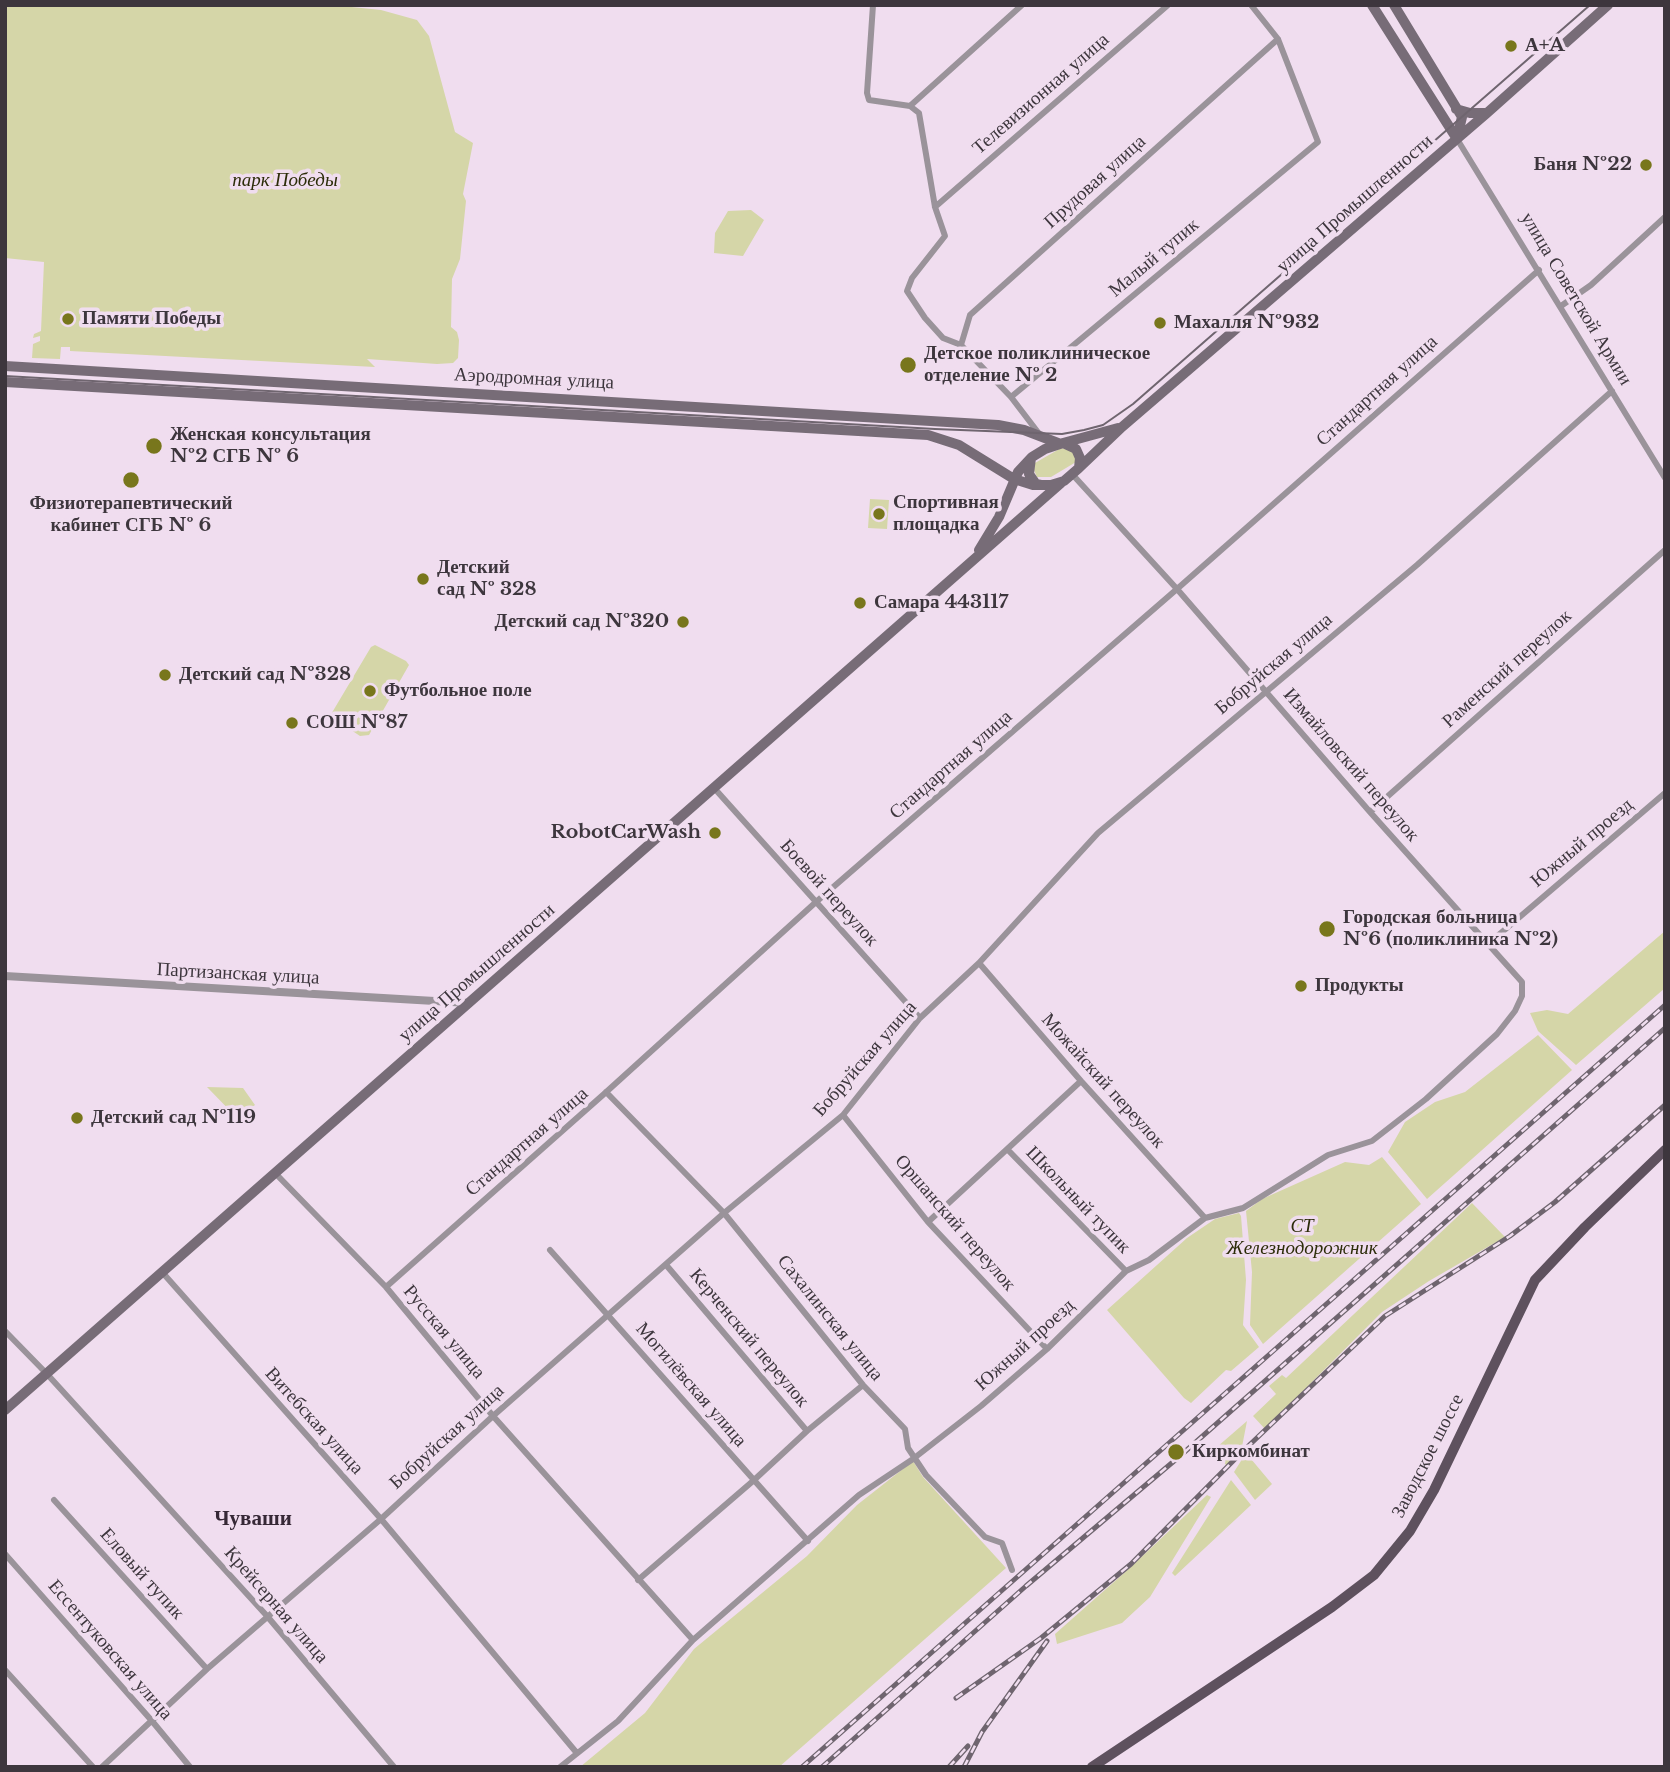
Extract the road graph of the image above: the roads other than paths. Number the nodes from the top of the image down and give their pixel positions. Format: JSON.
{"nodes":[{"id":1,"x":873,"y":5,"type":"edge"},
{"id":2,"x":1021,"y":5,"type":"edge"},
{"id":3,"x":1168,"y":5,"type":"edge"},
{"id":4,"x":1251,"y":5,"type":"edge"},
{"id":5,"x":1372,"y":5,"type":"edge"},
{"id":6,"x":1394,"y":5,"type":"edge"},
{"id":7,"x":1608,"y":5,"type":"edge"},
{"id":8,"x":1278,"y":40,"type":"junction"},
{"id":9,"x":910,"y":106,"type":"junction"},
{"id":10,"x":1456,"y":109,"type":"junction"},
{"id":11,"x":1487,"y":113,"type":"junction"},
{"id":12,"x":1457,"y":139,"type":"junction"},
{"id":13,"x":934,"y":207,"type":"junction"},
{"id":14,"x":1665,"y":217,"type":"edge"},
{"id":15,"x":1539,"y":270,"type":"junction"},
{"id":16,"x":1561,"y":306,"type":"junction"},
{"id":17,"x":961,"y":345,"type":"junction"},
{"id":18,"x":5,"y":366,"type":"edge"},
{"id":19,"x":5,"y":382,"type":"edge"},
{"id":20,"x":1612,"y":391,"type":"junction"},
{"id":21,"x":1011,"y":397,"type":"junction"},
{"id":22,"x":1122,"y":427,"type":"junction"},
{"id":23,"x":1041,"y":435,"type":"junction"},
{"id":24,"x":1061,"y":443,"type":"junction"},
{"id":25,"x":1032,"y":457,"type":"junction"},
{"id":26,"x":1072,"y":474,"type":"junction"},
{"id":27,"x":1665,"y":478,"type":"edge"},
{"id":28,"x":1014,"y":479,"type":"junction"},
{"id":29,"x":1051,"y":485,"type":"junction"},
{"id":30,"x":1665,"y":550,"type":"edge"},
{"id":31,"x":971,"y":562,"type":"junction"},
{"id":32,"x":1177,"y":589,"type":"junction"},
{"id":33,"x":1265,"y":691,"type":"junction"},
{"id":34,"x":715,"y":789,"type":"junction"},
{"id":35,"x":1665,"y":793,"type":"edge"},
{"id":36,"x":1370,"y":812,"type":"junction"},
{"id":37,"x":816,"y":902,"type":"junction"},
{"id":38,"x":1488,"y":944,"type":"junction"},
{"id":39,"x":979,"y":963,"type":"junction"},
{"id":40,"x":5,"y":976,"type":"edge"},
{"id":41,"x":1522,"y":982,"type":"joint"},
{"id":42,"x":469,"y":1003,"type":"junction"},
{"id":43,"x":920,"y":1018,"type":"junction"},
{"id":44,"x":1080,"y":1081,"type":"junction"},
{"id":45,"x":606,"y":1093,"type":"junction"},
{"id":46,"x":843,"y":1115,"type":"junction"},
{"id":47,"x":1008,"y":1150,"type":"junction"},
{"id":48,"x":1665,"y":1150,"type":"edge"},
{"id":49,"x":276,"y":1174,"type":"junction"},
{"id":50,"x":724,"y":1213,"type":"junction"},
{"id":51,"x":1205,"y":1218,"type":"junction"},
{"id":52,"x":928,"y":1222,"type":"junction"},
{"id":53,"x":550,"y":1250,"type":"dead end"},
{"id":54,"x":667,"y":1266,"type":"junction"},
{"id":55,"x":162,"y":1272,"type":"junction"},
{"id":56,"x":1126,"y":1272,"type":"junction"},
{"id":57,"x":386,"y":1287,"type":"junction"},
{"id":58,"x":609,"y":1315,"type":"junction"},
{"id":59,"x":5,"y":1331,"type":"edge"},
{"id":60,"x":1047,"y":1349,"type":"junction"},
{"id":61,"x":47,"y":1374,"type":"junction"},
{"id":62,"x":863,"y":1385,"type":"junction"},
{"id":63,"x":5,"y":1410,"type":"edge"},
{"id":64,"x":493,"y":1416,"type":"junction"},
{"id":65,"x":807,"y":1431,"type":"junction"},
{"id":66,"x":914,"y":1458,"type":"junction"},
{"id":67,"x":753,"y":1481,"type":"junction"},
{"id":68,"x":54,"y":1500,"type":"dead end"},
{"id":69,"x":381,"y":1519,"type":"junction"},
{"id":70,"x":808,"y":1541,"type":"junction"},
{"id":71,"x":5,"y":1554,"type":"edge"},
{"id":72,"x":1012,"y":1570,"type":"dead end"},
{"id":73,"x":638,"y":1580,"type":"junction"},
{"id":74,"x":267,"y":1616,"type":"junction"},
{"id":75,"x":693,"y":1640,"type":"junction"},
{"id":76,"x":5,"y":1670,"type":"edge"},
{"id":77,"x":207,"y":1670,"type":"junction"},
{"id":78,"x":152,"y":1721,"type":"junction"},
{"id":79,"x":576,"y":1752,"type":"junction"},
{"id":80,"x":93,"y":1767,"type":"edge"},
{"id":81,"x":102,"y":1767,"type":"edge"},
{"id":82,"x":190,"y":1767,"type":"edge"},
{"id":83,"x":394,"y":1767,"type":"edge"},
{"id":84,"x":560,"y":1767,"type":"edge"},
{"id":85,"x":1092,"y":1767,"type":"edge"}],
"edges":[{"from":1,"to":9,"type":"street"},
{"from":2,"to":9,"type":"street"},
{"from":3,"to":13,"type":"street","name":"Телевизионная улица"},
{"from":4,"to":8,"type":"street"},
{"from":5,"to":12,"type":"main road","name":"улица Советской Армии"},
{"from":6,"to":10,"type":"main road"},
{"from":7,"to":11,"type":"main road","name":"улица Промышленности"},
{"from":8,"to":17,"type":"street","name":"Прудовая улица"},
{"from":8,"to":21,"type":"street","name":"Малый тупик"},
{"from":9,"to":13,"type":"street"},
{"from":10,"to":11,"type":"main road"},
{"from":10,"to":12,"type":"main road"},
{"from":11,"to":12,"type":"main road","name":"улица Промышленности"},
{"from":12,"to":15,"type":"street","name":"улица Советской Армии"},
{"from":12,"to":22,"type":"main road","name":"улица Промышленности"},
{"from":13,"to":17,"type":"street"},
{"from":14,"to":16,"type":"street"},
{"from":15,"to":16,"type":"street","name":"улица Советской Армии"},
{"from":15,"to":32,"type":"street","name":"Стандартная улица"},
{"from":16,"to":20,"type":"street","name":"улица Советской Армии"},
{"from":17,"to":21,"type":"street"},
{"from":18,"to":23,"type":"main road","name":"Аэродромная улица"},
{"from":19,"to":28,"type":"main road","name":"Аэродромная улица"},
{"from":20,"to":27,"type":"street","name":"улица Советской Армии"},
{"from":20,"to":33,"type":"street","name":"Бобруйская улица"},
{"from":21,"to":23,"type":"street"},
{"from":22,"to":24,"type":"main road","name":"улица Промышленности"},
{"from":22,"to":26,"type":"main road","name":"улица Промышленности"},
{"from":23,"to":24,"type":"main road","name":"Аэродромная улица"},
{"from":24,"to":25,"type":"main road"},
{"from":24,"to":26,"type":"main road"},
{"from":25,"to":28,"type":"main road","name":"улица Промышленности"},
{"from":25,"to":29,"type":"main road"},
{"from":26,"to":29,"type":"main road"},
{"from":26,"to":31,"type":"main road","name":"улица Промышленности"},
{"from":26,"to":32,"type":"street","name":"Измайловский переулок"},
{"from":28,"to":29,"type":"main road","name":"Аэродромная улица"},
{"from":28,"to":31,"type":"main road","name":"улица Промышленности"},
{"from":30,"to":36,"type":"street","name":"Раменский переулок"},
{"from":31,"to":34,"type":"main road","name":"улица Промышленности"},
{"from":32,"to":33,"type":"street","name":"Измайловский переулок"},
{"from":32,"to":37,"type":"street","name":"Стандартная улица"},
{"from":33,"to":36,"type":"street","name":"Измайловский переулок"},
{"from":33,"to":39,"type":"street","name":"Бобруйская улица"},
{"from":34,"to":37,"type":"street","name":"Боевой переулок"},
{"from":34,"to":42,"type":"main road","name":"улица Промышленности"},
{"from":35,"to":38,"type":"street","name":"Южный проезд"},
{"from":36,"to":38,"type":"street","name":"Измайловский переулок"},
{"from":37,"to":43,"type":"street","name":"Боевой переулок"},
{"from":37,"to":45,"type":"street","name":"Стандартная улица"},
{"from":38,"to":41,"type":"street","name":"Измайловский переулок"},
{"from":39,"to":43,"type":"street","name":"Бобруйская улица"},
{"from":39,"to":44,"type":"street","name":"Можайский переулок"},
{"from":40,"to":42,"type":"street","name":"Партизанская улица"},
{"from":41,"to":51,"type":"street","name":"Южный проезд"},
{"from":42,"to":49,"type":"main road","name":"улица Промышленности"},
{"from":43,"to":46,"type":"street","name":"Бобруйская улица"},
{"from":44,"to":47,"type":"street"},
{"from":44,"to":51,"type":"street","name":"Можайский переулок"},
{"from":45,"to":50,"type":"street","name":"Сахалинская улица"},
{"from":45,"to":57,"type":"street","name":"Стандартная улица"},
{"from":46,"to":50,"type":"street","name":"Бобруйская улица"},
{"from":46,"to":52,"type":"street","name":"Оршанский переулок"},
{"from":47,"to":52,"type":"street"},
{"from":47,"to":56,"type":"street","name":"Школьный тупик"},
{"from":48,"to":85,"type":"main road","name":"Заводское шоссе"},
{"from":49,"to":55,"type":"main road","name":"улица Промышленности"},
{"from":49,"to":57,"type":"street","name":"Русская улица"},
{"from":50,"to":54,"type":"street","name":"Бобруйская улица"},
{"from":50,"to":62,"type":"street","name":"Сахалинская улица"},
{"from":51,"to":56,"type":"street","name":"Южный проезд"},
{"from":52,"to":60,"type":"street","name":"Оршанский переулок"},
{"from":53,"to":58,"type":"street","name":"Могилёвская улица"},
{"from":54,"to":58,"type":"street","name":"Бобруйская улица"},
{"from":54,"to":65,"type":"street","name":"Керченский переулок"},
{"from":55,"to":61,"type":"main road","name":"улица Промышленности"},
{"from":55,"to":69,"type":"street","name":"Витебская улица"},
{"from":56,"to":60,"type":"street","name":"Южный проезд"},
{"from":57,"to":64,"type":"street","name":"Русская улица"},
{"from":58,"to":64,"type":"street","name":"Бобруйская улица"},
{"from":58,"to":67,"type":"street","name":"Могилёвская улица"},
{"from":59,"to":61,"type":"street","name":"Крейсерная улица"},
{"from":60,"to":66,"type":"street","name":"Южный проезд"},
{"from":61,"to":63,"type":"main road","name":"улица Промышленности"},
{"from":61,"to":74,"type":"street","name":"Крейсерная улица"},
{"from":62,"to":65,"type":"street"},
{"from":62,"to":66,"type":"street","name":"Сахалинская улица"},
{"from":64,"to":69,"type":"street","name":"Бобруйская улица"},
{"from":64,"to":73,"type":"street","name":"Русская улица"},
{"from":65,"to":67,"type":"street"},
{"from":66,"to":70,"type":"street","name":"Южный проезд"},
{"from":66,"to":72,"type":"street","name":"Сахалинская улица"},
{"from":67,"to":70,"type":"street","name":"Могилёвская улица"},
{"from":67,"to":73,"type":"street"},
{"from":68,"to":77,"type":"street","name":"Еловый тупик"},
{"from":69,"to":74,"type":"street","name":"Бобруйская улица"},
{"from":69,"to":79,"type":"street","name":"Витебская улица"},
{"from":70,"to":75,"type":"street","name":"Южный проезд"},
{"from":71,"to":78,"type":"street","name":"Ессентуковская улица"},
{"from":73,"to":75,"type":"street","name":"Русская улица"},
{"from":74,"to":77,"type":"street","name":"Бобруйская улица"},
{"from":74,"to":83,"type":"street","name":"Крейсерная улица"},
{"from":75,"to":79,"type":"street","name":"Южный проезд"},
{"from":76,"to":80,"type":"street"},
{"from":77,"to":78,"type":"street","name":"Бобруйская улица"},
{"from":78,"to":81,"type":"street","name":"Бобруйская улица"},
{"from":78,"to":82,"type":"street","name":"Ессентуковская улица"},
{"from":79,"to":84,"type":"street","name":"Южный проезд"}]}
